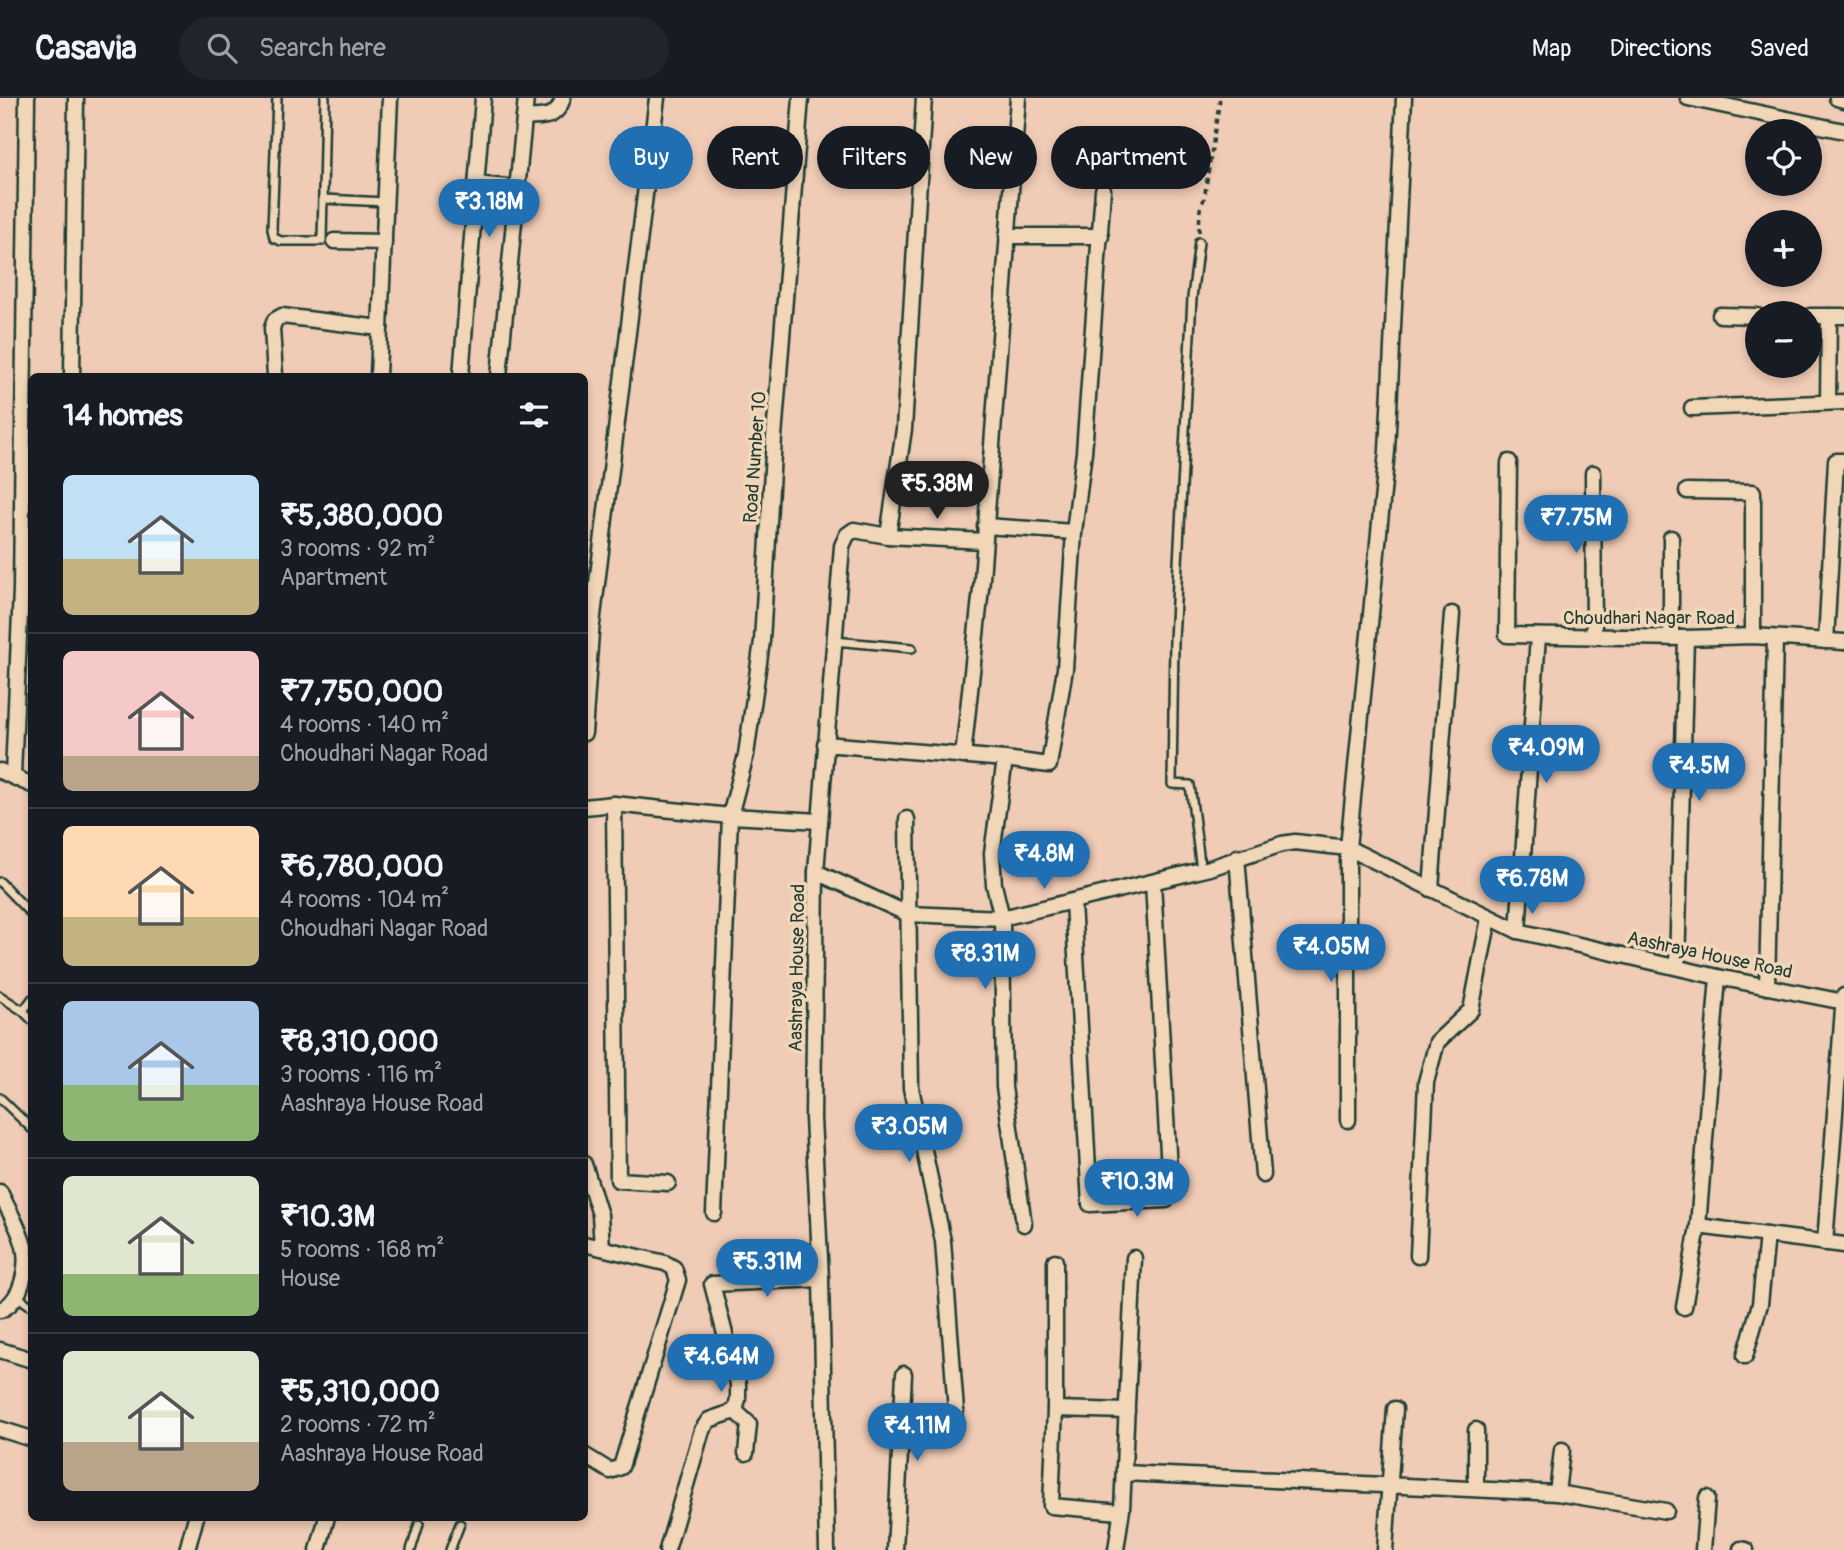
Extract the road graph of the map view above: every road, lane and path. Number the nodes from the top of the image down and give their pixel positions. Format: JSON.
{"nodes":[{"id":1,"x":27,"y":98,"type":"edge"},
{"id":2,"x":76,"y":98,"type":"edge"},
{"id":3,"x":277,"y":98,"type":"edge"},
{"id":4,"x":325,"y":98,"type":"edge"},
{"id":5,"x":390,"y":98,"type":"edge"},
{"id":6,"x":483,"y":98,"type":"edge"},
{"id":7,"x":526,"y":98,"type":"edge"},
{"id":8,"x":563,"y":98,"type":"edge"},
{"id":9,"x":657,"y":98,"type":"edge"},
{"id":10,"x":802,"y":98,"type":"edge"},
{"id":11,"x":924,"y":98,"type":"edge"},
{"id":12,"x":1018,"y":98,"type":"edge"},
{"id":13,"x":1220,"y":98,"type":"edge"},
{"id":14,"x":1404,"y":98,"type":"edge"},
{"id":15,"x":1688,"y":98,"type":"edge"},
{"id":16,"x":1837,"y":98,"type":"edge"},
{"id":17,"x":1844,"y":100,"type":"edge"},
{"id":18,"x":524,"y":118,"type":"junction"},
{"id":19,"x":1844,"y":131,"type":"edge"},
{"id":20,"x":476,"y":184,"type":"junction"},
{"id":21,"x":516,"y":188,"type":"junction"},
{"id":22,"x":1103,"y":190,"type":"dead end"},
{"id":23,"x":323,"y":199,"type":"junction"},
{"id":24,"x":386,"y":202,"type":"junction"},
{"id":25,"x":1007,"y":236,"type":"junction"},
{"id":26,"x":1101,"y":236,"type":"junction"},
{"id":27,"x":334,"y":241,"type":"dead end"},
{"id":28,"x":384,"y":242,"type":"junction"},
{"id":29,"x":1199,"y":242,"type":"joint"},
{"id":30,"x":1720,"y":315,"type":"dead end"},
{"id":31,"x":1745,"y":316,"type":"edge"},
{"id":32,"x":1822,"y":316,"type":"edge"},
{"id":33,"x":1829,"y":316,"type":"junction"},
{"id":34,"x":1844,"y":316,"type":"edge"},
{"id":35,"x":380,"y":328,"type":"junction"},
{"id":36,"x":72,"y":373,"type":"edge"},
{"id":37,"x":275,"y":373,"type":"edge"},
{"id":38,"x":378,"y":373,"type":"edge"},
{"id":39,"x":461,"y":373,"type":"edge"},
{"id":40,"x":499,"y":373,"type":"edge"},
{"id":41,"x":1828,"y":402,"type":"junction"},
{"id":42,"x":1844,"y":402,"type":"edge"},
{"id":43,"x":1692,"y":408,"type":"dead end"},
{"id":44,"x":1844,"y":461,"type":"edge"},
{"id":45,"x":1509,"y":462,"type":"dead end"},
{"id":46,"x":1593,"y":474,"type":"dead end"},
{"id":47,"x":1687,"y":491,"type":"dead end"},
{"id":48,"x":1074,"y":532,"type":"junction"},
{"id":49,"x":985,"y":533,"type":"junction"},
{"id":50,"x":888,"y":536,"type":"junction"},
{"id":51,"x":1671,"y":538,"type":"dead end"},
{"id":52,"x":1452,"y":614,"type":"dead end"},
{"id":53,"x":1538,"y":636,"type":"junction"},
{"id":54,"x":1753,"y":636,"type":"junction"},
{"id":55,"x":1594,"y":637,"type":"junction"},
{"id":56,"x":1671,"y":638,"type":"junction"},
{"id":57,"x":1686,"y":638,"type":"junction"},
{"id":58,"x":1775,"y":639,"type":"junction"},
{"id":59,"x":1826,"y":640,"type":"junction"},
{"id":60,"x":834,"y":641,"type":"junction"},
{"id":61,"x":1844,"y":642,"type":"edge"},
{"id":62,"x":912,"y":648,"type":"dead end"},
{"id":63,"x":588,"y":675,"type":"edge"},
{"id":64,"x":825,"y":744,"type":"junction"},
{"id":65,"x":963,"y":756,"type":"junction"},
{"id":66,"x":1005,"y":759,"type":"junction"},
{"id":67,"x":7,"y":773,"type":"edge"},
{"id":68,"x":28,"y":783,"type":"edge"},
{"id":69,"x":614,"y":804,"type":"junction"},
{"id":70,"x":588,"y":807,"type":"edge"},
{"id":71,"x":730,"y":816,"type":"junction"},
{"id":72,"x":907,"y":819,"type":"dead end"},
{"id":73,"x":820,"y":821,"type":"junction"},
{"id":74,"x":1348,"y":848,"type":"junction"},
{"id":75,"x":1237,"y":857,"type":"junction"},
{"id":76,"x":1201,"y":870,"type":"junction"},
{"id":77,"x":816,"y":873,"type":"junction"},
{"id":78,"x":0,"y":882,"type":"edge"},
{"id":79,"x":1153,"y":882,"type":"junction"},
{"id":80,"x":1431,"y":889,"type":"junction"},
{"id":81,"x":1073,"y":902,"type":"junction"},
{"id":82,"x":28,"y":911,"type":"edge"},
{"id":83,"x":908,"y":914,"type":"junction"},
{"id":84,"x":1002,"y":918,"type":"junction"},
{"id":85,"x":1489,"y":918,"type":"junction"},
{"id":86,"x":1518,"y":931,"type":"junction"},
{"id":87,"x":1677,"y":967,"type":"junction"},
{"id":88,"x":1718,"y":977,"type":"junction"},
{"id":89,"x":1767,"y":987,"type":"junction"},
{"id":90,"x":0,"y":996,"type":"edge"},
{"id":91,"x":1844,"y":996,"type":"edge"},
{"id":92,"x":1844,"y":1002,"type":"edge"},
{"id":93,"x":28,"y":1004,"type":"edge"},
{"id":94,"x":23,"y":1011,"type":"junction"},
{"id":95,"x":28,"y":1016,"type":"edge"},
{"id":96,"x":0,"y":1098,"type":"edge"},
{"id":97,"x":1348,"y":1119,"type":"dead end"},
{"id":98,"x":28,"y":1125,"type":"edge"},
{"id":99,"x":1263,"y":1175,"type":"dead end"},
{"id":100,"x":588,"y":1177,"type":"edge"},
{"id":101,"x":668,"y":1183,"type":"dead end"},
{"id":102,"x":0,"y":1192,"type":"edge"},
{"id":103,"x":714,"y":1213,"type":"dead end"},
{"id":104,"x":1024,"y":1224,"type":"dead end"},
{"id":105,"x":1698,"y":1226,"type":"junction"},
{"id":106,"x":1767,"y":1235,"type":"junction"},
{"id":107,"x":1825,"y":1243,"type":"junction"},
{"id":108,"x":588,"y":1245,"type":"edge"},
{"id":109,"x":1844,"y":1245,"type":"edge"},
{"id":110,"x":602,"y":1248,"type":"junction"},
{"id":111,"x":1418,"y":1256,"type":"dead end"},
{"id":112,"x":1134,"y":1258,"type":"dead end"},
{"id":113,"x":1055,"y":1261,"type":"dead end"},
{"id":114,"x":821,"y":1279,"type":"junction"},
{"id":115,"x":16,"y":1296,"type":"junction"},
{"id":116,"x":28,"y":1304,"type":"edge"},
{"id":117,"x":1684,"y":1307,"type":"dead end"},
{"id":118,"x":0,"y":1310,"type":"edge"},
{"id":119,"x":0,"y":1350,"type":"edge"},
{"id":120,"x":1745,"y":1356,"type":"dead end"},
{"id":121,"x":28,"y":1359,"type":"edge"},
{"id":122,"x":904,"y":1374,"type":"dead end"},
{"id":123,"x":1055,"y":1409,"type":"junction"},
{"id":124,"x":1395,"y":1409,"type":"dead end"},
{"id":125,"x":735,"y":1411,"type":"junction"},
{"id":126,"x":956,"y":1411,"type":"dead end"},
{"id":127,"x":1127,"y":1411,"type":"junction"},
{"id":128,"x":0,"y":1429,"type":"edge"},
{"id":129,"x":1476,"y":1430,"type":"dead end"},
{"id":130,"x":28,"y":1438,"type":"edge"},
{"id":131,"x":1562,"y":1450,"type":"dead end"},
{"id":132,"x":746,"y":1453,"type":"dead end"},
{"id":133,"x":588,"y":1457,"type":"edge"},
{"id":134,"x":1124,"y":1473,"type":"junction"},
{"id":135,"x":1391,"y":1484,"type":"junction"},
{"id":136,"x":1476,"y":1489,"type":"junction"},
{"id":137,"x":1557,"y":1493,"type":"junction"},
{"id":138,"x":1706,"y":1499,"type":"dead end"},
{"id":139,"x":1666,"y":1511,"type":"dead end"},
{"id":140,"x":1121,"y":1512,"type":"junction"},
{"id":141,"x":195,"y":1521,"type":"edge"},
{"id":142,"x":326,"y":1521,"type":"edge"},
{"id":143,"x":419,"y":1524,"type":"dead end"},
{"id":144,"x":460,"y":1524,"type":"dead end"},
{"id":145,"x":187,"y":1550,"type":"edge"},
{"id":146,"x":318,"y":1550,"type":"edge"},
{"id":147,"x":411,"y":1550,"type":"edge"},
{"id":148,"x":450,"y":1550,"type":"edge"},
{"id":149,"x":667,"y":1550,"type":"edge"},
{"id":150,"x":827,"y":1550,"type":"edge"},
{"id":151,"x":895,"y":1550,"type":"edge"},
{"id":152,"x":1116,"y":1550,"type":"edge"},
{"id":153,"x":1385,"y":1550,"type":"edge"},
{"id":154,"x":1703,"y":1550,"type":"edge"}],
"edges":[{"from":1,"to":67,"type":"street"},
{"from":2,"to":36,"type":"street"},
{"from":3,"to":23,"type":"lane"},
{"from":4,"to":23,"type":"lane"},
{"from":5,"to":24,"type":"street"},
{"from":6,"to":20,"type":"street"},
{"from":7,"to":18,"type":"street"},
{"from":8,"to":18,"type":"street"},
{"from":9,"to":63,"type":"street"},
{"from":10,"to":71,"type":"street","name":"Road Number 10"},
{"from":11,"to":50,"type":"street"},
{"from":12,"to":25,"type":"street"},
{"from":13,"to":29,"type":"path"},
{"from":14,"to":74,"type":"street"},
{"from":15,"to":19,"type":"street"},
{"from":16,"to":17,"type":"street"},
{"from":18,"to":21,"type":"street"},
{"from":20,"to":21,"type":"street"},
{"from":20,"to":39,"type":"street"},
{"from":21,"to":40,"type":"street"},
{"from":22,"to":26,"type":"street"},
{"from":23,"to":24,"type":"lane"},
{"from":24,"to":28,"type":"street"},
{"from":25,"to":26,"type":"street"},
{"from":25,"to":49,"type":"street"},
{"from":26,"to":48,"type":"street"},
{"from":27,"to":28,"type":"street"},
{"from":28,"to":35,"type":"street"},
{"from":29,"to":76,"type":"lane"},
{"from":30,"to":31,"type":"street"},
{"from":32,"to":33,"type":"street"},
{"from":33,"to":34,"type":"street"},
{"from":33,"to":41,"type":"street"},
{"from":35,"to":37,"type":"street"},
{"from":35,"to":38,"type":"street"},
{"from":41,"to":42,"type":"street"},
{"from":41,"to":43,"type":"street"},
{"from":44,"to":59,"type":"street"},
{"from":45,"to":53,"type":"street"},
{"from":46,"to":55,"type":"street"},
{"from":47,"to":54,"type":"street"},
{"from":48,"to":49,"type":"street"},
{"from":48,"to":66,"type":"street"},
{"from":49,"to":50,"type":"street"},
{"from":49,"to":65,"type":"street"},
{"from":50,"to":60,"type":"street"},
{"from":51,"to":56,"type":"street"},
{"from":52,"to":80,"type":"street"},
{"from":53,"to":55,"type":"street","name":"Choudhari Nagar Road"},
{"from":53,"to":86,"type":"street","name":"Choudhari Nagar Road"},
{"from":54,"to":57,"type":"street","name":"Choudhari Nagar Road"},
{"from":54,"to":58,"type":"street","name":"Choudhari Nagar Road"},
{"from":55,"to":56,"type":"street","name":"Choudhari Nagar Road"},
{"from":56,"to":57,"type":"street","name":"Choudhari Nagar Road"},
{"from":57,"to":87,"type":"street"},
{"from":58,"to":59,"type":"street","name":"Choudhari Nagar Road"},
{"from":58,"to":89,"type":"street"},
{"from":59,"to":61,"type":"street","name":"Choudhari Nagar Road"},
{"from":60,"to":62,"type":"lane"},
{"from":60,"to":64,"type":"street"},
{"from":64,"to":65,"type":"street"},
{"from":64,"to":73,"type":"street"},
{"from":65,"to":66,"type":"street"},
{"from":66,"to":84,"type":"street"},
{"from":67,"to":68,"type":"street"},
{"from":69,"to":70,"type":"street"},
{"from":69,"to":71,"type":"street"},
{"from":69,"to":101,"type":"street"},
{"from":71,"to":73,"type":"street"},
{"from":71,"to":103,"type":"street","name":"Road Number 10"},
{"from":72,"to":83,"type":"street"},
{"from":73,"to":77,"type":"street"},
{"from":74,"to":75,"type":"street","name":"Aashraya House Road"},
{"from":74,"to":80,"type":"street","name":"Aashraya House Road"},
{"from":74,"to":97,"type":"street"},
{"from":75,"to":76,"type":"street","name":"Aashraya House Road"},
{"from":75,"to":99,"type":"street"},
{"from":76,"to":79,"type":"street","name":"Aashraya House Road"},
{"from":77,"to":83,"type":"street","name":"Aashraya House Road"},
{"from":77,"to":114,"type":"street","name":"Aashraya House Road"},
{"from":78,"to":82,"type":"lane"},
{"from":79,"to":81,"type":"street","name":"Aashraya House Road"},
{"from":79,"to":81,"type":"street"},
{"from":80,"to":85,"type":"street","name":"Aashraya House Road"},
{"from":81,"to":84,"type":"street","name":"Aashraya House Road"},
{"from":83,"to":84,"type":"street","name":"Aashraya House Road"},
{"from":83,"to":126,"type":"street"},
{"from":84,"to":104,"type":"street"},
{"from":85,"to":86,"type":"street","name":"Aashraya House Road"},
{"from":85,"to":111,"type":"street"},
{"from":86,"to":87,"type":"street","name":"Aashraya House Road"},
{"from":87,"to":88,"type":"street","name":"Aashraya House Road"},
{"from":88,"to":89,"type":"street","name":"Aashraya House Road"},
{"from":88,"to":105,"type":"street"},
{"from":89,"to":92,"type":"street","name":"Aashraya House Road"},
{"from":90,"to":94,"type":"lane"},
{"from":91,"to":92,"type":"street"},
{"from":92,"to":107,"type":"street"},
{"from":93,"to":94,"type":"lane"},
{"from":94,"to":95,"type":"lane"},
{"from":96,"to":98,"type":"lane"},
{"from":100,"to":110,"type":"street"},
{"from":102,"to":115,"type":"street"},
{"from":105,"to":106,"type":"street"},
{"from":105,"to":117,"type":"street"},
{"from":106,"to":107,"type":"street"},
{"from":106,"to":120,"type":"street"},
{"from":107,"to":109,"type":"street"},
{"from":108,"to":110,"type":"street"},
{"from":110,"to":133,"type":"street"},
{"from":112,"to":127,"type":"street"},
{"from":113,"to":123,"type":"street"},
{"from":114,"to":125,"type":"street"},
{"from":114,"to":150,"type":"street","name":"Aashraya House Road"},
{"from":115,"to":116,"type":"lane"},
{"from":115,"to":118,"type":"street"},
{"from":119,"to":121,"type":"street"},
{"from":122,"to":151,"type":"street"},
{"from":123,"to":127,"type":"street"},
{"from":123,"to":140,"type":"street"},
{"from":124,"to":135,"type":"street"},
{"from":125,"to":132,"type":"street"},
{"from":125,"to":149,"type":"street"},
{"from":127,"to":134,"type":"street"},
{"from":128,"to":130,"type":"street"},
{"from":129,"to":136,"type":"street"},
{"from":131,"to":137,"type":"street"},
{"from":134,"to":135,"type":"street"},
{"from":134,"to":140,"type":"street"},
{"from":135,"to":136,"type":"street"},
{"from":135,"to":153,"type":"street"},
{"from":136,"to":137,"type":"street"},
{"from":137,"to":139,"type":"street"},
{"from":138,"to":154,"type":"street"},
{"from":140,"to":152,"type":"street"},
{"from":141,"to":145,"type":"street"},
{"from":142,"to":146,"type":"street"},
{"from":143,"to":147,"type":"lane"},
{"from":144,"to":148,"type":"lane"}]}
